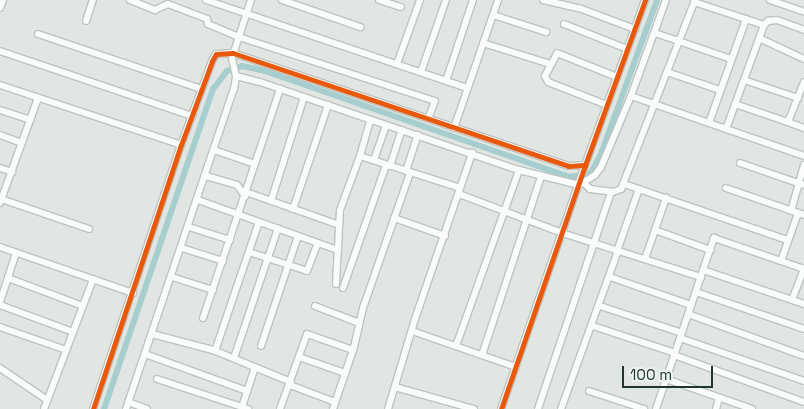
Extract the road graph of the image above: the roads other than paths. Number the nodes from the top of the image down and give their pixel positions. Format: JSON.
{"nodes":[{"id":1,"x":93,"y":0,"type":"edge"},
{"id":2,"x":130,"y":0,"type":"edge"},
{"id":3,"x":206,"y":0,"type":"edge"},
{"id":4,"x":252,"y":0,"type":"edge"},
{"id":5,"x":282,"y":0,"type":"edge"},
{"id":6,"x":379,"y":0,"type":"edge"},
{"id":7,"x":420,"y":0,"type":"edge"},
{"id":8,"x":446,"y":0,"type":"edge"},
{"id":9,"x":473,"y":0,"type":"edge"},
{"id":10,"x":497,"y":0,"type":"edge"},
{"id":11,"x":542,"y":0,"type":"edge"},
{"id":12,"x":666,"y":0,"type":"edge"},
{"id":13,"x":642,"y":1,"type":"edge"},
{"id":14,"x":695,"y":1,"type":"edge"},
{"id":15,"x":774,"y":1,"type":"edge"},
{"id":16,"x":401,"y":8,"type":"dead end"},
{"id":17,"x":804,"y":12,"type":"edge"},
{"id":18,"x":247,"y":14,"type":"junction"},
{"id":19,"x":493,"y":15,"type":"junction"},
{"id":20,"x":746,"y":19,"type":"junction"},
{"id":21,"x":86,"y":21,"type":"dead end"},
{"id":22,"x":564,"y":24,"type":"dead end"},
{"id":23,"x":764,"y":25,"type":"junction"},
{"id":24,"x":360,"y":27,"type":"dead end"},
{"id":25,"x":635,"y":29,"type":"junction"},
{"id":26,"x":804,"y":30,"type":"edge"},
{"id":27,"x":546,"y":32,"type":"dead end"},
{"id":28,"x":655,"y":33,"type":"junction"},
{"id":29,"x":38,"y":34,"type":"dead end"},
{"id":30,"x":239,"y":37,"type":"junction"},
{"id":31,"x":759,"y":38,"type":"junction"},
{"id":32,"x":679,"y":42,"type":"junction"},
{"id":33,"x":483,"y":43,"type":"junction"},
{"id":34,"x":627,"y":49,"type":"junction"},
{"id":35,"x":0,"y":51,"type":"edge"},
{"id":36,"x":233,"y":53,"type":"junction"},
{"id":37,"x":731,"y":59,"type":"junction"},
{"id":38,"x":804,"y":59,"type":"edge"},
{"id":39,"x":397,"y":64,"type":"junction"},
{"id":40,"x":550,"y":64,"type":"junction"},
{"id":41,"x":421,"y":72,"type":"junction"},
{"id":42,"x":667,"y":72,"type":"junction"},
{"id":43,"x":236,"y":75,"type":"junction"},
{"id":44,"x":617,"y":77,"type":"junction"},
{"id":45,"x":446,"y":80,"type":"junction"},
{"id":46,"x":744,"y":80,"type":"junction"},
{"id":47,"x":804,"y":82,"type":"edge"},
{"id":48,"x":0,"y":85,"type":"edge"},
{"id":49,"x":468,"y":88,"type":"junction"},
{"id":50,"x":201,"y":89,"type":"junction"},
{"id":51,"x":280,"y":89,"type":"junction"},
{"id":52,"x":720,"y":90,"type":"junction"},
{"id":53,"x":631,"y":96,"type":"junction"},
{"id":54,"x":304,"y":97,"type":"junction"},
{"id":55,"x":38,"y":98,"type":"junction"},
{"id":56,"x":798,"y":98,"type":"junction"},
{"id":57,"x":654,"y":104,"type":"junction"},
{"id":58,"x":735,"y":104,"type":"junction"},
{"id":59,"x":607,"y":105,"type":"junction"},
{"id":60,"x":328,"y":106,"type":"junction"},
{"id":61,"x":0,"y":110,"type":"edge"},
{"id":62,"x":192,"y":116,"type":"junction"},
{"id":63,"x":428,"y":119,"type":"junction"},
{"id":64,"x":30,"y":120,"type":"junction"},
{"id":65,"x":370,"y":120,"type":"junction"},
{"id":66,"x":788,"y":122,"type":"junction"},
{"id":67,"x":709,"y":123,"type":"junction"},
{"id":68,"x":386,"y":125,"type":"junction"},
{"id":69,"x":454,"y":128,"type":"junction"},
{"id":70,"x":804,"y":128,"type":"edge"},
{"id":71,"x":726,"y":129,"type":"junction"},
{"id":72,"x":402,"y":130,"type":"junction"},
{"id":73,"x":0,"y":135,"type":"edge"},
{"id":74,"x":418,"y":136,"type":"junction"},
{"id":75,"x":22,"y":142,"type":"junction"},
{"id":76,"x":182,"y":145,"type":"junction"},
{"id":77,"x":214,"y":150,"type":"junction"},
{"id":78,"x":472,"y":154,"type":"junction"},
{"id":79,"x":360,"y":156,"type":"junction"},
{"id":80,"x":804,"y":156,"type":"edge"},
{"id":81,"x":374,"y":160,"type":"junction"},
{"id":82,"x":740,"y":163,"type":"dead end"},
{"id":83,"x":255,"y":164,"type":"junction"},
{"id":84,"x":804,"y":164,"type":"edge"},
{"id":85,"x":388,"y":165,"type":"junction"},
{"id":86,"x":585,"y":166,"type":"junction"},
{"id":87,"x":0,"y":168,"type":"edge"},
{"id":88,"x":519,"y":170,"type":"junction"},
{"id":89,"x":12,"y":172,"type":"junction"},
{"id":90,"x":408,"y":172,"type":"junction"},
{"id":91,"x":206,"y":176,"type":"junction"},
{"id":92,"x":541,"y":177,"type":"junction"},
{"id":93,"x":581,"y":183,"type":"junction"},
{"id":94,"x":624,"y":184,"type":"junction"},
{"id":95,"x":801,"y":184,"type":"edge"},
{"id":96,"x":726,"y":188,"type":"dead end"},
{"id":97,"x":639,"y":189,"type":"junction"},
{"id":98,"x":460,"y":191,"type":"junction"},
{"id":99,"x":610,"y":192,"type":"junction"},
{"id":100,"x":246,"y":194,"type":"junction"},
{"id":101,"x":666,"y":198,"type":"junction"},
{"id":102,"x":198,"y":200,"type":"junction"},
{"id":103,"x":1,"y":201,"type":"edge"},
{"id":104,"x":271,"y":201,"type":"junction"},
{"id":105,"x":293,"y":209,"type":"junction"},
{"id":106,"x":505,"y":212,"type":"junction"},
{"id":107,"x":798,"y":213,"type":"edge"},
{"id":108,"x":239,"y":214,"type":"junction"},
{"id":109,"x":394,"y":218,"type":"junction"},
{"id":110,"x":527,"y":220,"type":"junction"},
{"id":111,"x":259,"y":222,"type":"junction"},
{"id":112,"x":339,"y":225,"type":"junction"},
{"id":113,"x":189,"y":227,"type":"junction"},
{"id":114,"x":278,"y":228,"type":"junction"},
{"id":115,"x":89,"y":229,"type":"dead end"},
{"id":116,"x":655,"y":230,"type":"junction"},
{"id":117,"x":562,"y":233,"type":"junction"},
{"id":118,"x":298,"y":236,"type":"junction"},
{"id":119,"x":445,"y":236,"type":"junction"},
{"id":120,"x":230,"y":240,"type":"junction"},
{"id":121,"x":788,"y":240,"type":"junction"},
{"id":122,"x":318,"y":243,"type":"junction"},
{"id":123,"x":595,"y":243,"type":"junction"},
{"id":124,"x":0,"y":248,"type":"edge"},
{"id":125,"x":182,"y":248,"type":"junction"},
{"id":126,"x":338,"y":250,"type":"junction"},
{"id":127,"x":710,"y":250,"type":"junction"},
{"id":128,"x":618,"y":251,"type":"junction"},
{"id":129,"x":249,"y":252,"type":"junction"},
{"id":130,"x":16,"y":253,"type":"junction"},
{"id":131,"x":267,"y":259,"type":"junction"},
{"id":132,"x":644,"y":259,"type":"junction"},
{"id":133,"x":223,"y":261,"type":"junction"},
{"id":134,"x":781,"y":261,"type":"junction"},
{"id":135,"x":288,"y":266,"type":"junction"},
{"id":136,"x":703,"y":270,"type":"junction"},
{"id":137,"x":803,"y":272,"type":"edge"},
{"id":138,"x":172,"y":277,"type":"junction"},
{"id":139,"x":610,"y":277,"type":"junction"},
{"id":140,"x":701,"y":277,"type":"junction"},
{"id":141,"x":8,"y":278,"type":"junction"},
{"id":142,"x":93,"y":279,"type":"junction"},
{"id":143,"x":336,"y":284,"type":"dead end"},
{"id":144,"x":343,"y":288,"type":"dead end"},
{"id":145,"x":213,"y":290,"type":"junction"},
{"id":146,"x":696,"y":292,"type":"junction"},
{"id":147,"x":133,"y":293,"type":"junction"},
{"id":148,"x":792,"y":300,"type":"junction"},
{"id":149,"x":0,"y":304,"type":"edge"},
{"id":150,"x":804,"y":304,"type":"edge"},
{"id":151,"x":691,"y":305,"type":"junction"},
{"id":152,"x":83,"y":306,"type":"junction"},
{"id":153,"x":315,"y":306,"type":"dead end"},
{"id":154,"x":600,"y":306,"type":"junction"},
{"id":155,"x":688,"y":314,"type":"junction"},
{"id":156,"x":203,"y":318,"type":"dead end"},
{"id":157,"x":359,"y":323,"type":"junction"},
{"id":158,"x":0,"y":326,"type":"edge"},
{"id":159,"x":593,"y":326,"type":"junction"},
{"id":160,"x":804,"y":329,"type":"edge"},
{"id":161,"x":412,"y":331,"type":"junction"},
{"id":162,"x":73,"y":332,"type":"junction"},
{"id":163,"x":152,"y":334,"type":"junction"},
{"id":164,"x":681,"y":335,"type":"junction"},
{"id":165,"x":261,"y":346,"type":"dead end"},
{"id":166,"x":456,"y":346,"type":"junction"},
{"id":167,"x":66,"y":350,"type":"junction"},
{"id":168,"x":353,"y":350,"type":"junction"},
{"id":169,"x":215,"y":351,"type":"junction"},
{"id":170,"x":145,"y":354,"type":"junction"},
{"id":171,"x":675,"y":354,"type":"junction"},
{"id":172,"x":482,"y":355,"type":"junction"},
{"id":173,"x":804,"y":356,"type":"edge"},
{"id":174,"x":299,"y":357,"type":"junction"},
{"id":175,"x":234,"y":358,"type":"junction"},
{"id":176,"x":256,"y":367,"type":"junction"},
{"id":177,"x":516,"y":367,"type":"junction"},
{"id":178,"x":0,"y":368,"type":"edge"},
{"id":179,"x":345,"y":372,"type":"junction"},
{"id":180,"x":157,"y":379,"type":"dead end"},
{"id":181,"x":666,"y":380,"type":"junction"},
{"id":182,"x":804,"y":380,"type":"edge"},
{"id":183,"x":290,"y":384,"type":"junction"},
{"id":184,"x":395,"y":387,"type":"junction"},
{"id":185,"x":247,"y":391,"type":"junction"},
{"id":186,"x":589,"y":391,"type":"dead end"},
{"id":187,"x":720,"y":398,"type":"junction"},
{"id":188,"x":47,"y":400,"type":"junction"},
{"id":189,"x":335,"y":402,"type":"junction"},
{"id":190,"x":804,"y":402,"type":"edge"},
{"id":191,"x":127,"y":406,"type":"edge"},
{"id":192,"x":245,"y":408,"type":"edge"},
{"id":193,"x":44,"y":409,"type":"edge"},
{"id":194,"x":93,"y":409,"type":"edge"},
{"id":195,"x":148,"y":409,"type":"edge"},
{"id":196,"x":280,"y":409,"type":"edge"},
{"id":197,"x":333,"y":409,"type":"edge"},
{"id":198,"x":388,"y":409,"type":"edge"},
{"id":199,"x":474,"y":409,"type":"edge"},
{"id":200,"x":501,"y":409,"type":"edge"},
{"id":201,"x":538,"y":409,"type":"edge"},
{"id":202,"x":561,"y":409,"type":"edge"},
{"id":203,"x":644,"y":409,"type":"edge"},
{"id":204,"x":656,"y":409,"type":"edge"},
{"id":205,"x":716,"y":409,"type":"edge"},
{"id":206,"x":752,"y":409,"type":"edge"}],
"edges":[{"from":1,"to":21,"type":"street"},
{"from":2,"to":30,"type":"street"},
{"from":3,"to":18,"type":"street"},
{"from":4,"to":18,"type":"street"},
{"from":5,"to":24,"type":"street"},
{"from":6,"to":16,"type":"street"},
{"from":7,"to":39,"type":"street"},
{"from":8,"to":41,"type":"street"},
{"from":9,"to":45,"type":"street"},
{"from":10,"to":19,"type":"street"},
{"from":11,"to":25,"type":"street"},
{"from":12,"to":28,"type":"street"},
{"from":13,"to":25,"type":"street"},
{"from":14,"to":20,"type":"street"},
{"from":14,"to":32,"type":"street"},
{"from":15,"to":17,"type":"street"},
{"from":18,"to":30,"type":"street"},
{"from":18,"to":39,"type":"street"},
{"from":19,"to":27,"type":"street"},
{"from":19,"to":33,"type":"street"},
{"from":20,"to":23,"type":"street"},
{"from":20,"to":37,"type":"street"},
{"from":22,"to":34,"type":"street"},
{"from":23,"to":26,"type":"street"},
{"from":23,"to":31,"type":"street"},
{"from":25,"to":34,"type":"street"},
{"from":28,"to":32,"type":"street"},
{"from":28,"to":53,"type":"street"},
{"from":29,"to":50,"type":"street"},
{"from":30,"to":36,"type":"street"},
{"from":30,"to":63,"type":"street"},
{"from":31,"to":38,"type":"street"},
{"from":31,"to":46,"type":"street"},
{"from":32,"to":37,"type":"street"},
{"from":32,"to":42,"type":"street"},
{"from":33,"to":40,"type":"street"},
{"from":33,"to":49,"type":"street"},
{"from":34,"to":44,"type":"street"},
{"from":35,"to":62,"type":"street"},
{"from":36,"to":43,"type":"street"},
{"from":36,"to":50,"type":"street"},
{"from":36,"to":63,"type":"street"},
{"from":37,"to":52,"type":"street"},
{"from":39,"to":41,"type":"street"},
{"from":40,"to":44,"type":"street"},
{"from":40,"to":59,"type":"street"},
{"from":41,"to":45,"type":"street"},
{"from":42,"to":52,"type":"street"},
{"from":42,"to":57,"type":"street"},
{"from":43,"to":51,"type":"street"},
{"from":43,"to":77,"type":"street"},
{"from":44,"to":59,"type":"street"},
{"from":45,"to":49,"type":"street"},
{"from":46,"to":56,"type":"street"},
{"from":46,"to":58,"type":"street"},
{"from":47,"to":56,"type":"street"},
{"from":48,"to":55,"type":"street"},
{"from":49,"to":69,"type":"street"},
{"from":50,"to":62,"type":"street"},
{"from":51,"to":54,"type":"street"},
{"from":51,"to":83,"type":"street"},
{"from":52,"to":67,"type":"street"},
{"from":53,"to":57,"type":"street"},
{"from":53,"to":93,"type":"street"},
{"from":54,"to":60,"type":"street"},
{"from":54,"to":104,"type":"street"},
{"from":55,"to":64,"type":"street"},
{"from":55,"to":76,"type":"street"},
{"from":56,"to":66,"type":"street"},
{"from":57,"to":67,"type":"street"},
{"from":57,"to":94,"type":"street"},
{"from":58,"to":66,"type":"street"},
{"from":58,"to":71,"type":"street"},
{"from":59,"to":86,"type":"street"},
{"from":60,"to":65,"type":"street"},
{"from":60,"to":105,"type":"street"},
{"from":61,"to":64,"type":"street"},
{"from":62,"to":76,"type":"street"},
{"from":63,"to":69,"type":"street"},
{"from":64,"to":75,"type":"street"},
{"from":65,"to":68,"type":"street"},
{"from":65,"to":79,"type":"street"},
{"from":66,"to":70,"type":"street"},
{"from":67,"to":71,"type":"street"},
{"from":68,"to":72,"type":"street"},
{"from":68,"to":81,"type":"street"},
{"from":69,"to":86,"type":"street"},
{"from":71,"to":80,"type":"street"},
{"from":72,"to":74,"type":"street"},
{"from":72,"to":85,"type":"street"},
{"from":73,"to":75,"type":"street"},
{"from":74,"to":78,"type":"street"},
{"from":74,"to":90,"type":"street"},
{"from":75,"to":89,"type":"street"},
{"from":76,"to":147,"type":"street"},
{"from":77,"to":83,"type":"street"},
{"from":77,"to":91,"type":"street"},
{"from":78,"to":88,"type":"street"},
{"from":78,"to":98,"type":"street"},
{"from":79,"to":81,"type":"street"},
{"from":79,"to":112,"type":"street"},
{"from":81,"to":85,"type":"street"},
{"from":82,"to":95,"type":"street"},
{"from":83,"to":100,"type":"street"},
{"from":84,"to":95,"type":"street"},
{"from":85,"to":90,"type":"street"},
{"from":85,"to":144,"type":"street"},
{"from":86,"to":93,"type":"street"},
{"from":87,"to":89,"type":"street"},
{"from":88,"to":92,"type":"street"},
{"from":88,"to":106,"type":"street"},
{"from":89,"to":103,"type":"street"},
{"from":90,"to":98,"type":"street"},
{"from":90,"to":109,"type":"street"},
{"from":91,"to":100,"type":"street"},
{"from":91,"to":102,"type":"street"},
{"from":92,"to":93,"type":"street"},
{"from":92,"to":110,"type":"street"},
{"from":93,"to":99,"type":"street"},
{"from":93,"to":117,"type":"street"},
{"from":94,"to":97,"type":"street"},
{"from":94,"to":99,"type":"street"},
{"from":95,"to":107,"type":"street"},
{"from":96,"to":107,"type":"street"},
{"from":97,"to":101,"type":"street"},
{"from":97,"to":128,"type":"street"},
{"from":98,"to":106,"type":"street"},
{"from":98,"to":119,"type":"street"},
{"from":99,"to":123,"type":"street"},
{"from":100,"to":104,"type":"street"},
{"from":100,"to":108,"type":"street"},
{"from":101,"to":116,"type":"street"},
{"from":101,"to":121,"type":"street"},
{"from":102,"to":108,"type":"street"},
{"from":102,"to":113,"type":"street"},
{"from":103,"to":115,"type":"street"},
{"from":104,"to":105,"type":"street"},
{"from":105,"to":112,"type":"street"},
{"from":106,"to":110,"type":"street"},
{"from":106,"to":166,"type":"street"},
{"from":107,"to":121,"type":"street"},
{"from":108,"to":111,"type":"street"},
{"from":108,"to":120,"type":"street"},
{"from":109,"to":119,"type":"street"},
{"from":109,"to":157,"type":"street"},
{"from":110,"to":117,"type":"street"},
{"from":110,"to":172,"type":"street"},
{"from":111,"to":114,"type":"street"},
{"from":111,"to":129,"type":"street"},
{"from":112,"to":126,"type":"street"},
{"from":113,"to":120,"type":"street"},
{"from":113,"to":125,"type":"street"},
{"from":114,"to":118,"type":"street"},
{"from":114,"to":131,"type":"street"},
{"from":116,"to":127,"type":"street"},
{"from":116,"to":132,"type":"street"},
{"from":117,"to":123,"type":"street"},
{"from":117,"to":177,"type":"street"},
{"from":118,"to":122,"type":"street"},
{"from":118,"to":135,"type":"street"},
{"from":119,"to":161,"type":"street"},
{"from":120,"to":133,"type":"street"},
{"from":121,"to":134,"type":"street"},
{"from":122,"to":126,"type":"street"},
{"from":122,"to":135,"type":"street"},
{"from":123,"to":128,"type":"street"},
{"from":123,"to":201,"type":"street"},
{"from":124,"to":130,"type":"street"},
{"from":125,"to":133,"type":"street"},
{"from":125,"to":138,"type":"street"},
{"from":126,"to":143,"type":"street"},
{"from":127,"to":134,"type":"street"},
{"from":127,"to":136,"type":"street"},
{"from":128,"to":132,"type":"street"},
{"from":128,"to":139,"type":"street"},
{"from":129,"to":131,"type":"street"},
{"from":129,"to":169,"type":"street"},
{"from":130,"to":141,"type":"street"},
{"from":130,"to":142,"type":"street"},
{"from":131,"to":135,"type":"street"},
{"from":131,"to":175,"type":"street"},
{"from":132,"to":140,"type":"street"},
{"from":133,"to":145,"type":"street"},
{"from":134,"to":137,"type":"street"},
{"from":135,"to":165,"type":"street"},
{"from":136,"to":140,"type":"street"},
{"from":136,"to":148,"type":"street"},
{"from":137,"to":148,"type":"street"},
{"from":138,"to":145,"type":"street"},
{"from":138,"to":163,"type":"street"},
{"from":139,"to":151,"type":"street"},
{"from":139,"to":154,"type":"street"},
{"from":140,"to":146,"type":"street"},
{"from":141,"to":149,"type":"street"},
{"from":141,"to":152,"type":"street"},
{"from":142,"to":147,"type":"street"},
{"from":142,"to":152,"type":"street"},
{"from":145,"to":156,"type":"street"},
{"from":146,"to":151,"type":"street"},
{"from":146,"to":160,"type":"street"},
{"from":147,"to":194,"type":"street"},
{"from":148,"to":150,"type":"street"},
{"from":149,"to":162,"type":"street"},
{"from":151,"to":155,"type":"street"},
{"from":152,"to":162,"type":"street"},
{"from":153,"to":157,"type":"street"},
{"from":154,"to":159,"type":"street"},
{"from":154,"to":164,"type":"street"},
{"from":155,"to":164,"type":"street"},
{"from":155,"to":173,"type":"street"},
{"from":157,"to":168,"type":"street"},
{"from":158,"to":167,"type":"street"},
{"from":159,"to":171,"type":"street"},
{"from":159,"to":202,"type":"street"},
{"from":161,"to":166,"type":"street"},
{"from":161,"to":184,"type":"street"},
{"from":162,"to":167,"type":"street"},
{"from":163,"to":169,"type":"street"},
{"from":163,"to":170,"type":"street"},
{"from":164,"to":171,"type":"street"},
{"from":164,"to":182,"type":"street"},
{"from":166,"to":172,"type":"street"},
{"from":167,"to":188,"type":"street"},
{"from":168,"to":174,"type":"street"},
{"from":168,"to":179,"type":"street"},
{"from":169,"to":175,"type":"street"},
{"from":170,"to":185,"type":"street"},
{"from":170,"to":191,"type":"street"},
{"from":171,"to":181,"type":"street"},
{"from":171,"to":190,"type":"street"},
{"from":172,"to":177,"type":"street"},
{"from":174,"to":179,"type":"street"},
{"from":174,"to":183,"type":"street"},
{"from":175,"to":176,"type":"street"},
{"from":176,"to":183,"type":"street"},
{"from":176,"to":185,"type":"street"},
{"from":177,"to":200,"type":"street"},
{"from":178,"to":188,"type":"street"},
{"from":179,"to":189,"type":"street"},
{"from":180,"to":192,"type":"street"},
{"from":181,"to":187,"type":"street"},
{"from":181,"to":204,"type":"street"},
{"from":183,"to":189,"type":"street"},
{"from":183,"to":196,"type":"street"},
{"from":184,"to":198,"type":"street"},
{"from":184,"to":199,"type":"street"},
{"from":185,"to":192,"type":"street"},
{"from":186,"to":203,"type":"street"},
{"from":187,"to":205,"type":"street"},
{"from":187,"to":206,"type":"street"},
{"from":188,"to":193,"type":"street"},
{"from":189,"to":197,"type":"street"},
{"from":191,"to":195,"type":"street"}]}
